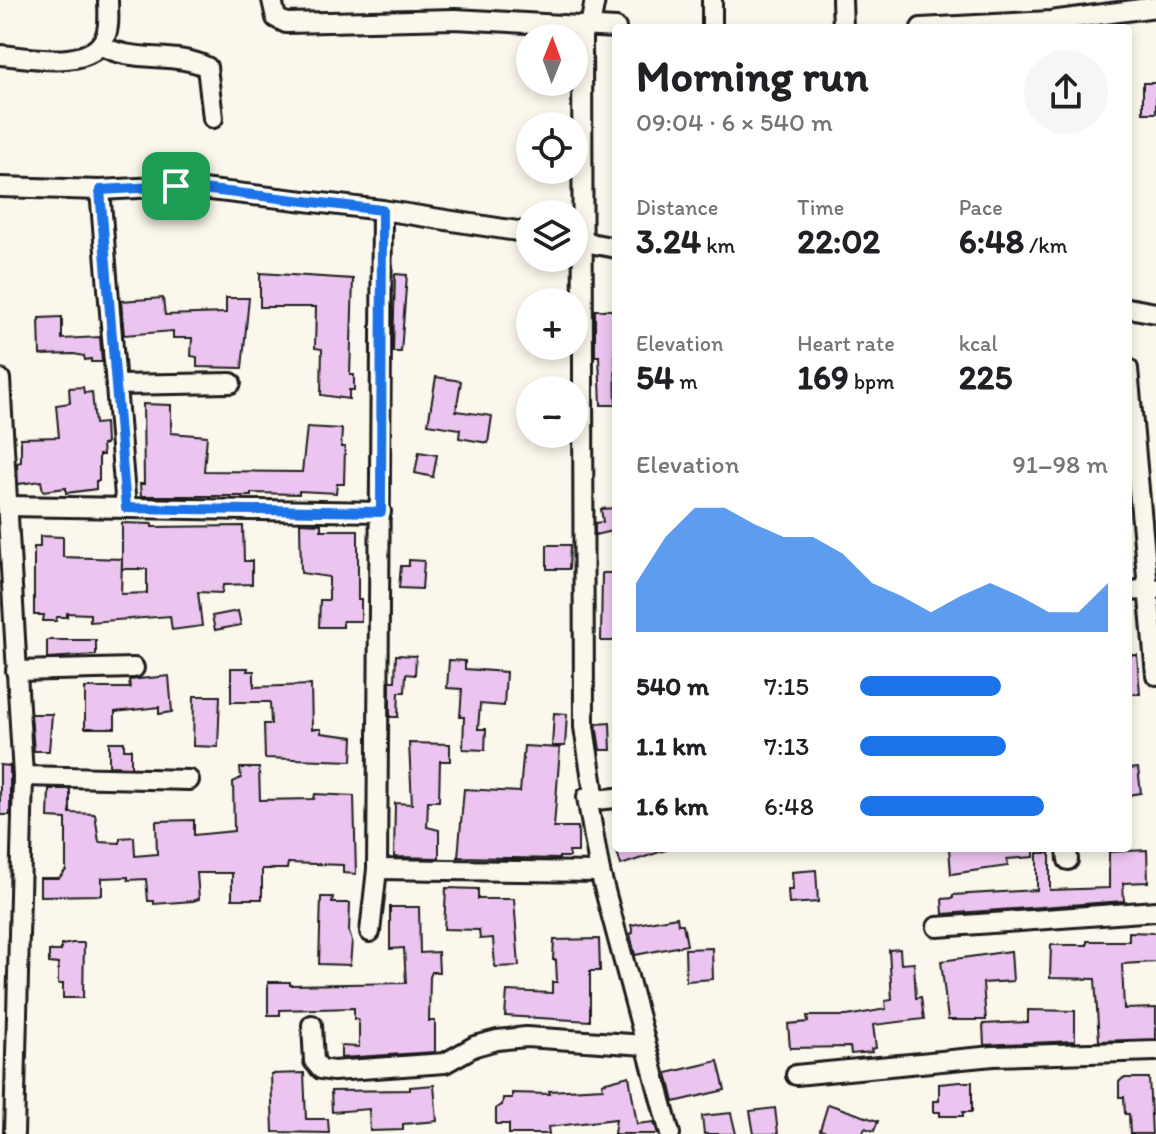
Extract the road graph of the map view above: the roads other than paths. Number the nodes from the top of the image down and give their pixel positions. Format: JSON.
{"nodes":[{"id":1,"x":108,"y":0,"type":"edge"},
{"id":2,"x":272,"y":0,"type":"edge"},
{"id":3,"x":595,"y":0,"type":"edge"},
{"id":4,"x":712,"y":0,"type":"edge"},
{"id":5,"x":842,"y":0,"type":"edge"},
{"id":6,"x":1156,"y":7,"type":"edge"},
{"id":7,"x":1094,"y":15,"type":"edge"},
{"id":8,"x":534,"y":24,"type":"edge"},
{"id":9,"x":586,"y":24,"type":"edge"},
{"id":10,"x":712,"y":24,"type":"edge"},
{"id":11,"x":843,"y":24,"type":"edge"},
{"id":12,"x":1013,"y":24,"type":"edge"},
{"id":13,"x":588,"y":27,"type":"edge"},
{"id":14,"x":612,"y":28,"type":"edge"},
{"id":15,"x":100,"y":45,"type":"junction"},
{"id":16,"x":0,"y":55,"type":"edge"},
{"id":17,"x":581,"y":96,"type":"edge"},
{"id":18,"x":213,"y":118,"type":"dead end"},
{"id":19,"x":0,"y":187,"type":"edge"},
{"id":20,"x":100,"y":190,"type":"junction"},
{"id":21,"x":580,"y":200,"type":"edge"},
{"id":22,"x":382,"y":210,"type":"junction"},
{"id":23,"x":516,"y":231,"type":"edge"},
{"id":24,"x":588,"y":242,"type":"edge"},
{"id":25,"x":612,"y":247,"type":"edge"},
{"id":26,"x":579,"y":272,"type":"edge"},
{"id":27,"x":1132,"y":309,"type":"edge"},
{"id":28,"x":1156,"y":313,"type":"edge"},
{"id":29,"x":0,"y":379,"type":"edge"},
{"id":30,"x":231,"y":383,"type":"dead end"},
{"id":31,"x":116,"y":385,"type":"junction"},
{"id":32,"x":1132,"y":462,"type":"edge"},
{"id":33,"x":1133,"y":485,"type":"edge"},
{"id":34,"x":7,"y":506,"type":"junction"},
{"id":35,"x":126,"y":508,"type":"junction"},
{"id":36,"x":381,"y":512,"type":"junction"},
{"id":37,"x":1152,"y":589,"type":"edge"},
{"id":38,"x":1132,"y":591,"type":"edge"},
{"id":39,"x":134,"y":668,"type":"dead end"},
{"id":40,"x":16,"y":671,"type":"junction"},
{"id":41,"x":1156,"y":675,"type":"edge"},
{"id":42,"x":23,"y":776,"type":"junction"},
{"id":43,"x":189,"y":780,"type":"dead end"},
{"id":44,"x":612,"y":798,"type":"edge"},
{"id":45,"x":595,"y":800,"type":"junction"},
{"id":46,"x":377,"y":869,"type":"junction"},
{"id":47,"x":600,"y":872,"type":"junction"},
{"id":48,"x":1156,"y":911,"type":"edge"},
{"id":49,"x":937,"y":927,"type":"dead end"},
{"id":50,"x":370,"y":932,"type":"dead end"},
{"id":51,"x":312,"y":1025,"type":"dead end"},
{"id":52,"x":645,"y":1045,"type":"junction"},
{"id":53,"x":1156,"y":1051,"type":"edge"},
{"id":54,"x":796,"y":1075,"type":"dead end"},
{"id":55,"x":14,"y":1134,"type":"edge"},
{"id":56,"x":670,"y":1134,"type":"edge"}],
"edges":[{"from":1,"to":15,"type":"street"},
{"from":2,"to":8,"type":"street"},
{"from":3,"to":9,"type":"street"},
{"from":4,"to":10,"type":"street"},
{"from":5,"to":11,"type":"street"},
{"from":6,"to":7,"type":"street"},
{"from":7,"to":12,"type":"street"},
{"from":13,"to":14,"type":"street"},
{"from":15,"to":16,"type":"street"},
{"from":15,"to":18,"type":"street"},
{"from":17,"to":21,"type":"street"},
{"from":19,"to":20,"type":"street"},
{"from":20,"to":22,"type":"street"},
{"from":20,"to":31,"type":"street"},
{"from":22,"to":23,"type":"street"},
{"from":22,"to":36,"type":"street"},
{"from":24,"to":25,"type":"street"},
{"from":26,"to":45,"type":"street"},
{"from":27,"to":28,"type":"street"},
{"from":29,"to":34,"type":"street"},
{"from":30,"to":31,"type":"street"},
{"from":31,"to":35,"type":"street"},
{"from":32,"to":33,"type":"street"},
{"from":33,"to":37,"type":"street"},
{"from":34,"to":35,"type":"street"},
{"from":34,"to":40,"type":"street"},
{"from":35,"to":36,"type":"street"},
{"from":36,"to":46,"type":"street"},
{"from":37,"to":38,"type":"street"},
{"from":37,"to":41,"type":"street"},
{"from":39,"to":40,"type":"street"},
{"from":40,"to":42,"type":"street"},
{"from":42,"to":43,"type":"street"},
{"from":42,"to":55,"type":"street"},
{"from":44,"to":45,"type":"street"},
{"from":45,"to":47,"type":"street"},
{"from":46,"to":47,"type":"street"},
{"from":46,"to":50,"type":"street"},
{"from":47,"to":52,"type":"street"},
{"from":48,"to":49,"type":"street"},
{"from":51,"to":52,"type":"street"},
{"from":52,"to":56,"type":"street"},
{"from":53,"to":54,"type":"street"}]}
